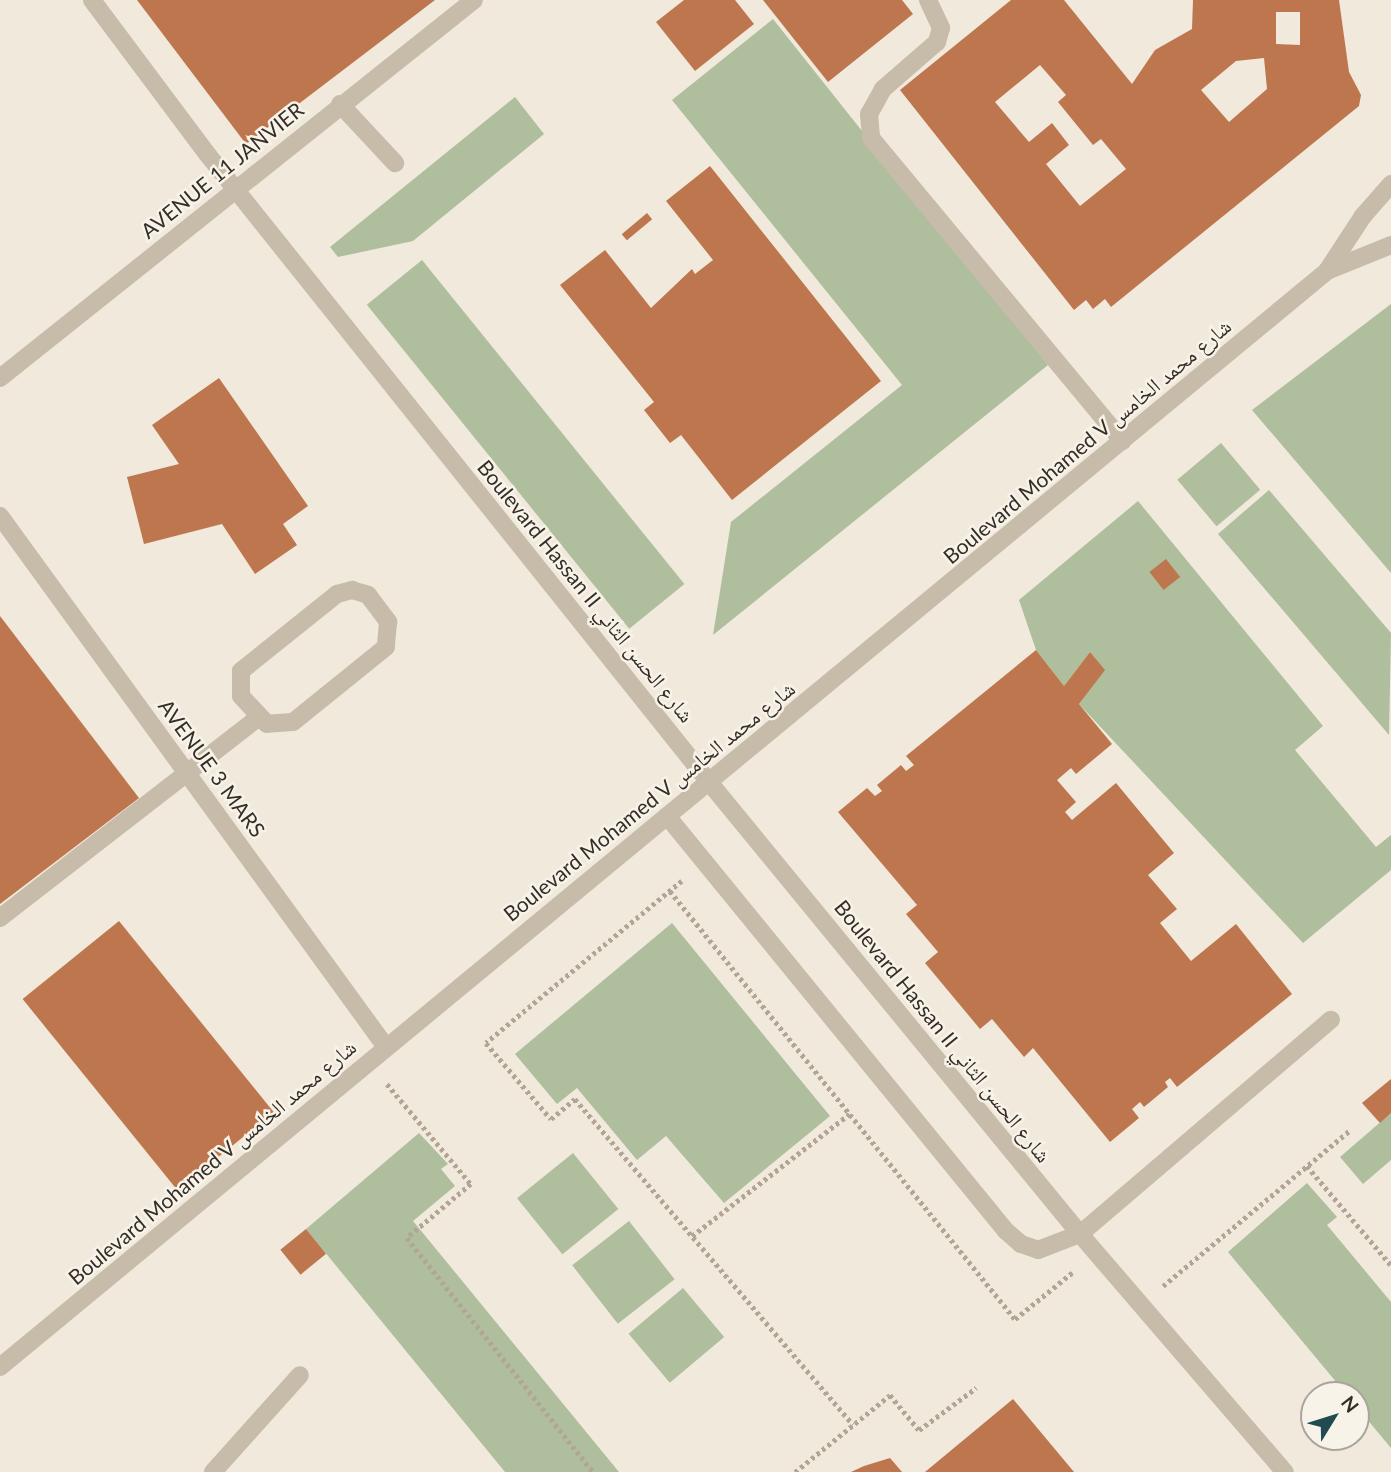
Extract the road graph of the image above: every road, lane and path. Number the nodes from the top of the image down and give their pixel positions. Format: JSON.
{"nodes":[{"id":1,"x":92,"y":0,"type":"edge"},
{"id":2,"x":474,"y":0,"type":"edge"},
{"id":3,"x":928,"y":0,"type":"edge"},
{"id":4,"x":340,"y":104,"type":"junction"},
{"id":5,"x":395,"y":163,"type":"dead end"},
{"id":6,"x":1391,"y":184,"type":"edge"},
{"id":7,"x":236,"y":190,"type":"junction"},
{"id":8,"x":1391,"y":245,"type":"edge"},
{"id":9,"x":1327,"y":271,"type":"junction"},
{"id":10,"x":0,"y":377,"type":"edge"},
{"id":11,"x":1122,"y":441,"type":"junction"},
{"id":12,"x":0,"y":516,"type":"edge"},
{"id":13,"x":258,"y":718,"type":"junction"},
{"id":14,"x":186,"y":772,"type":"junction"},
{"id":15,"x":709,"y":782,"type":"junction"},
{"id":16,"x":667,"y":816,"type":"junction"},
{"id":17,"x":704,"y":862,"type":"junction"},
{"id":18,"x":670,"y":891,"type":"junction"},
{"id":19,"x":0,"y":918,"type":"edge"},
{"id":20,"x":1331,"y":1020,"type":"dead end"},
{"id":21,"x":386,"y":1047,"type":"junction"},
{"id":22,"x":368,"y":1062,"type":"junction"},
{"id":23,"x":849,"y":1114,"type":"junction"},
{"id":24,"x":1349,"y":1131,"type":"dead end"},
{"id":25,"x":1307,"y":1166,"type":"junction"},
{"id":26,"x":1080,"y":1234,"type":"junction"},
{"id":27,"x":692,"y":1236,"type":"junction"},
{"id":28,"x":1096,"y":1253,"type":"junction"},
{"id":29,"x":1391,"y":1265,"type":"edge"},
{"id":30,"x":1140,"y":1305,"type":"junction"},
{"id":31,"x":0,"y":1367,"type":"edge"},
{"id":32,"x":300,"y":1375,"type":"dead end"},
{"id":33,"x":976,"y":1388,"type":"dead end"},
{"id":34,"x":853,"y":1425,"type":"junction"},
{"id":35,"x":213,"y":1472,"type":"edge"},
{"id":36,"x":593,"y":1472,"type":"edge"},
{"id":37,"x":795,"y":1472,"type":"edge"},
{"id":38,"x":1284,"y":1472,"type":"edge"}],
"edges":[{"from":1,"to":7,"type":"street","name":"Boulevard Hassan II شارع الحسن الثاني"},
{"from":2,"to":4,"type":"street","name":"AVENUE 11 JANVIER"},
{"from":3,"to":11,"type":"street"},
{"from":4,"to":5,"type":"street"},
{"from":4,"to":7,"type":"street","name":"AVENUE 11 JANVIER"},
{"from":6,"to":9,"type":"street","name":"Boulevard Mohamed V شارع محمد الخامس"},
{"from":7,"to":10,"type":"street","name":"AVENUE 11 JANVIER"},
{"from":7,"to":15,"type":"street","name":"Boulevard Hassan II شارع الحسن الثاني"},
{"from":8,"to":9,"type":"street","name":"Boulevard Mohamed V شارع محمد الخامس"},
{"from":9,"to":11,"type":"street","name":"Boulevard Mohamed V شارع محمد الخامس"},
{"from":11,"to":15,"type":"street","name":"Boulevard Mohamed V شارع محمد الخامس"},
{"from":12,"to":14,"type":"street","name":"AVENUE 3 MARS"},
{"from":13,"to":13,"type":"street"},
{"from":13,"to":14,"type":"street"},
{"from":14,"to":19,"type":"street"},
{"from":14,"to":21,"type":"street","name":"AVENUE 3 MARS"},
{"from":15,"to":16,"type":"street","name":"Boulevard Mohamed V شارع محمد الخامس"},
{"from":15,"to":26,"type":"street","name":"Boulevard Hassan II شارع الحسن الثاني"},
{"from":16,"to":17,"type":"street"},
{"from":16,"to":21,"type":"street","name":"Boulevard Mohamed V شارع محمد الخامس"},
{"from":17,"to":18,"type":"path"},
{"from":17,"to":26,"type":"street"},
{"from":18,"to":23,"type":"path"},
{"from":18,"to":27,"type":"path"},
{"from":20,"to":26,"type":"street"},
{"from":21,"to":22,"type":"street","name":"Boulevard Mohamed V شارع محمد الخامس"},
{"from":22,"to":31,"type":"street","name":"Boulevard Mohamed V شارع محمد الخامس"},
{"from":22,"to":36,"type":"path"},
{"from":23,"to":27,"type":"path"},
{"from":23,"to":28,"type":"path"},
{"from":24,"to":25,"type":"path"},
{"from":25,"to":29,"type":"path"},
{"from":25,"to":30,"type":"path"},
{"from":26,"to":28,"type":"street","name":"Boulevard Hassan II شارع الحسن الثاني"},
{"from":27,"to":34,"type":"path"},
{"from":28,"to":30,"type":"street","name":"Boulevard Hassan II شارع الحسن الثاني"},
{"from":30,"to":38,"type":"street","name":"Boulevard Hassan II شارع الحسن الثاني"},
{"from":32,"to":35,"type":"street"},
{"from":33,"to":34,"type":"path"},
{"from":34,"to":37,"type":"path"}]}
